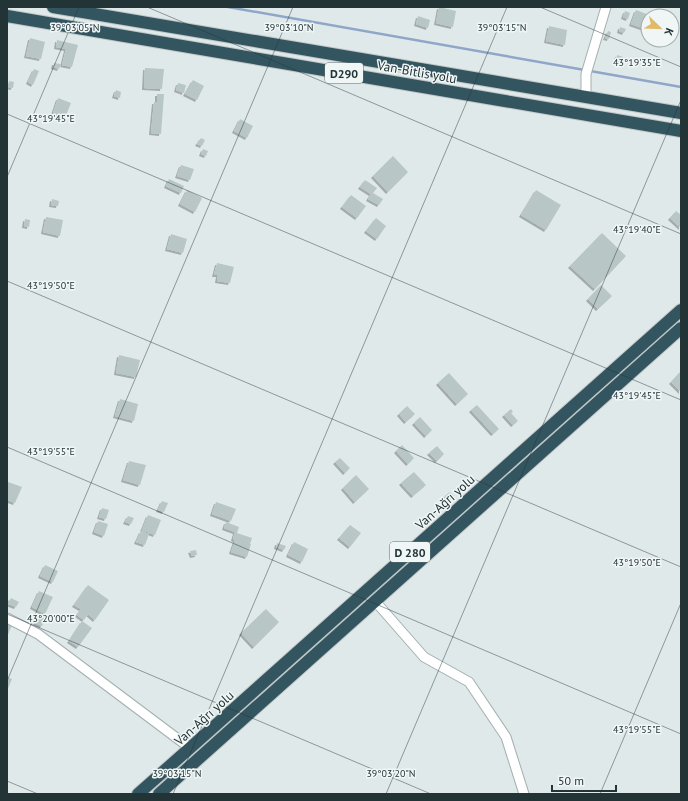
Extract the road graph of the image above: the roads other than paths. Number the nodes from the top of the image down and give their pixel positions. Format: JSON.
{"nodes":[{"id":1,"x":53,"y":7,"type":"edge"},
{"id":2,"x":606,"y":7,"type":"edge"},
{"id":3,"x":7,"y":16,"type":"edge"},
{"id":4,"x":586,"y":97,"type":"junction"},
{"id":5,"x":681,"y":113,"type":"edge"},
{"id":6,"x":681,"y":131,"type":"edge"},
{"id":7,"x":681,"y":310,"type":"edge"},
{"id":8,"x":681,"y":328,"type":"edge"},
{"id":9,"x":376,"y":601,"type":"junction"},
{"id":10,"x":7,"y":618,"type":"edge"},
{"id":11,"x":190,"y":748,"type":"junction"},
{"id":12,"x":138,"y":794,"type":"edge"},
{"id":13,"x":159,"y":794,"type":"edge"},
{"id":14,"x":524,"y":794,"type":"edge"}],
"edges":[{"from":1,"to":4,"type":"highway","name":"Van-Bitlis yolu","number":"D290"},
{"from":2,"to":4,"type":"street"},
{"from":3,"to":6,"type":"highway","name":"Van-Bitlis yolu","number":"D290"},
{"from":4,"to":5,"type":"highway","name":"Van-Bitlis yolu","number":"D290"},
{"from":7,"to":11,"type":"highway","name":"Van-Ağrı yolu","number":"D 280"},
{"from":8,"to":9,"type":"highway","name":"Van-Ağrı yolu","number":"D 280"},
{"from":9,"to":13,"type":"highway","name":"Van-Ağrı yolu","number":"D 280"},
{"from":9,"to":14,"type":"street"},
{"from":10,"to":11,"type":"street"},
{"from":11,"to":12,"type":"highway","name":"Van-Ağrı yolu","number":"D 280"}]}
